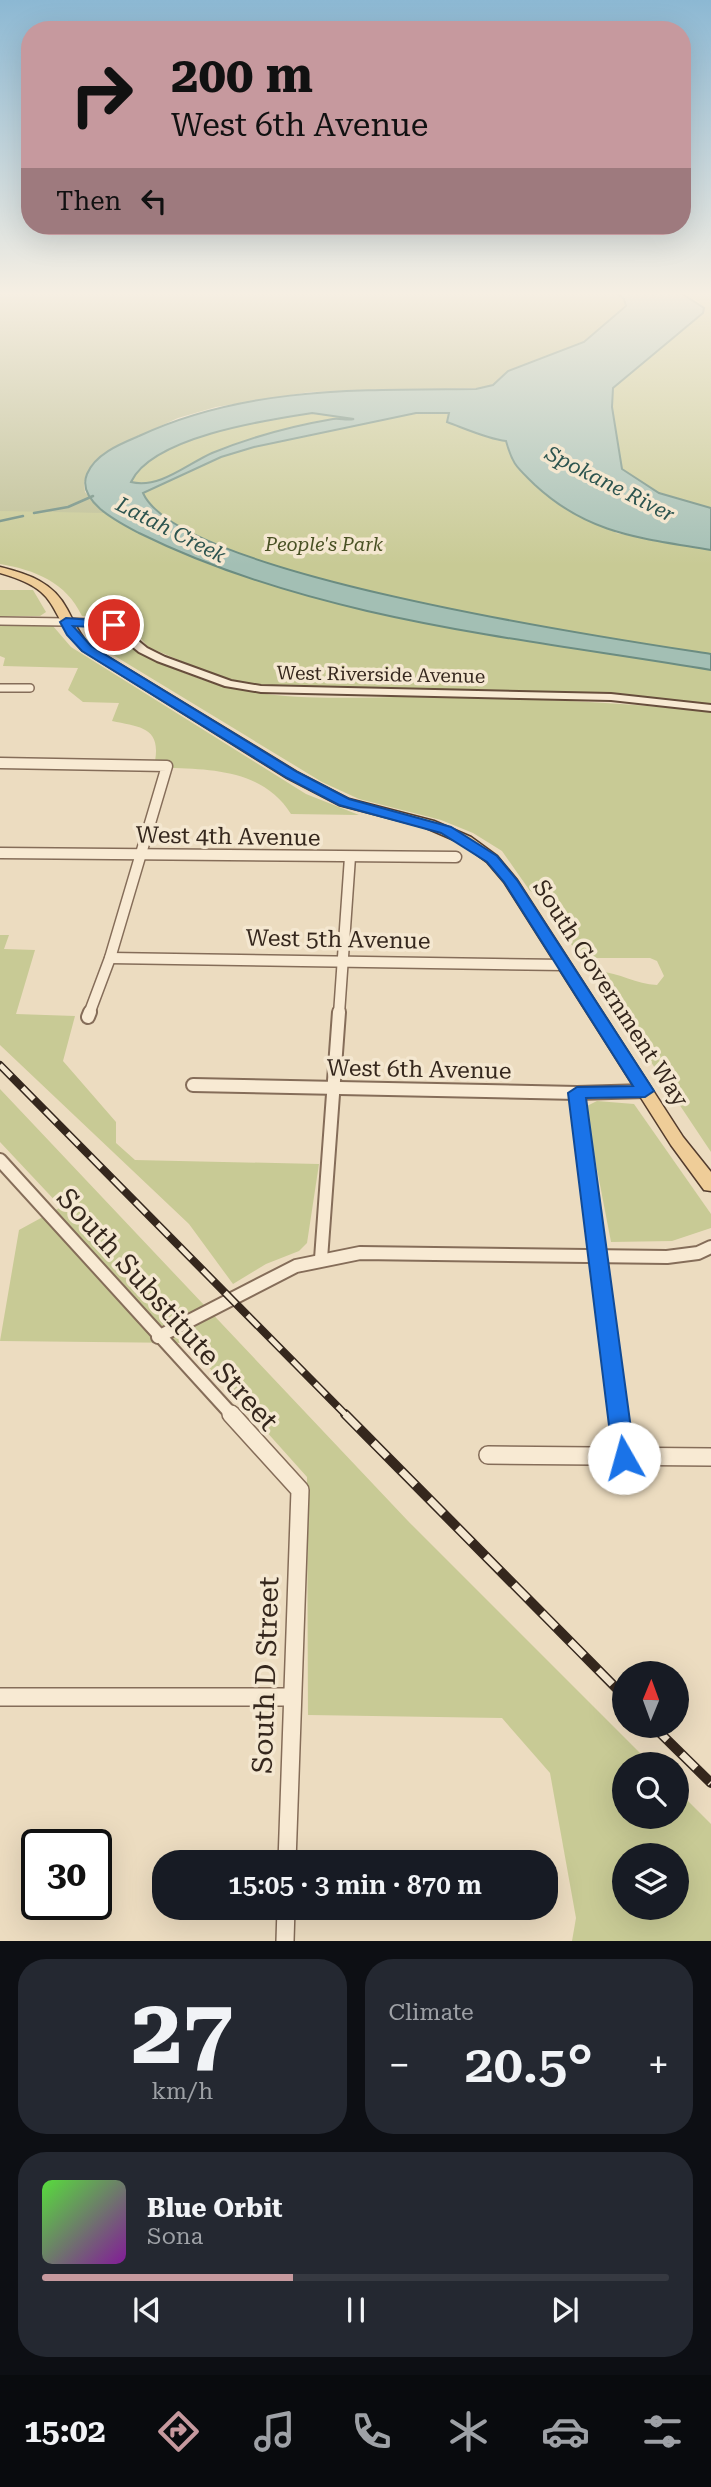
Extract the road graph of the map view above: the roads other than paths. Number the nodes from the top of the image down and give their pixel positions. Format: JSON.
{"nodes":[{"id":1,"x":0,"y":570,"type":"edge"},
{"id":2,"x":0,"y":621,"type":"edge"},
{"id":3,"x":66,"y":622,"type":"junction"},
{"id":4,"x":30,"y":688,"type":"dead end"},
{"id":5,"x":1,"y":690,"type":"edge"},
{"id":6,"x":711,"y":708,"type":"edge"},
{"id":7,"x":0,"y":763,"type":"edge"},
{"id":8,"x":0,"y":853,"type":"edge"},
{"id":9,"x":141,"y":854,"type":"junction"},
{"id":10,"x":350,"y":857,"type":"junction"},
{"id":11,"x":456,"y":857,"type":"dead end"},
{"id":12,"x":110,"y":958,"type":"junction"},
{"id":13,"x":341,"y":960,"type":"junction"},
{"id":14,"x":564,"y":965,"type":"junction"},
{"id":15,"x":88,"y":1017,"type":"dead end"},
{"id":16,"x":193,"y":1086,"type":"dead end"},
{"id":17,"x":331,"y":1088,"type":"junction"},
{"id":18,"x":645,"y":1091,"type":"junction"},
{"id":19,"x":577,"y":1093,"type":"junction"},
{"id":20,"x":0,"y":1160,"type":"edge"},
{"id":21,"x":711,"y":1185,"type":"edge"},
{"id":22,"x":711,"y":1247,"type":"edge"},
{"id":23,"x":599,"y":1256,"type":"junction"},
{"id":24,"x":321,"y":1259,"type":"junction"},
{"id":25,"x":158,"y":1337,"type":"junction"},
{"id":26,"x":488,"y":1455,"type":"dead end"},
{"id":27,"x":711,"y":1457,"type":"edge"},
{"id":28,"x":624,"y":1458,"type":"junction"},
{"id":29,"x":300,"y":1490,"type":"joint"},
{"id":30,"x":0,"y":1697,"type":"edge"},
{"id":31,"x":292,"y":1697,"type":"junction"},
{"id":32,"x":287,"y":1850,"type":"edge"},
{"id":33,"x":286,"y":1920,"type":"edge"},
{"id":34,"x":285,"y":1941,"type":"edge"}],
"edges":[{"from":1,"to":3,"type":"main road","name":"South Government Way"},
{"from":2,"to":3,"type":"street"},
{"from":3,"to":6,"type":"main road","name":"West Riverside Avenue"},
{"from":3,"to":14,"type":"main road","name":"South Government Way"},
{"from":4,"to":5,"type":"street"},
{"from":7,"to":9,"type":"street"},
{"from":8,"to":9,"type":"street","name":"West 4th Avenue"},
{"from":9,"to":10,"type":"street","name":"West 4th Avenue"},
{"from":9,"to":12,"type":"street"},
{"from":10,"to":11,"type":"street","name":"West 4th Avenue"},
{"from":10,"to":13,"type":"street"},
{"from":12,"to":13,"type":"street","name":"West 5th Avenue"},
{"from":12,"to":15,"type":"street"},
{"from":13,"to":14,"type":"street","name":"West 5th Avenue"},
{"from":13,"to":17,"type":"street"},
{"from":14,"to":18,"type":"main road","name":"South Government Way"},
{"from":16,"to":17,"type":"street","name":"West 6th Avenue"},
{"from":17,"to":19,"type":"street","name":"West 6th Avenue"},
{"from":17,"to":24,"type":"street"},
{"from":18,"to":19,"type":"street","name":"West 6th Avenue"},
{"from":18,"to":21,"type":"main road","name":"South Government Way"},
{"from":19,"to":23,"type":"street"},
{"from":20,"to":25,"type":"street","name":"South Substitute Street"},
{"from":22,"to":23,"type":"street"},
{"from":23,"to":24,"type":"street"},
{"from":23,"to":28,"type":"street"},
{"from":24,"to":25,"type":"street"},
{"from":25,"to":29,"type":"street","name":"South Substitute Street"},
{"from":26,"to":28,"type":"street"},
{"from":27,"to":28,"type":"street"},
{"from":29,"to":31,"type":"street","name":"South D Street"},
{"from":30,"to":31,"type":"street"},
{"from":31,"to":32,"type":"street","name":"South D Street"},
{"from":33,"to":34,"type":"street"}]}
